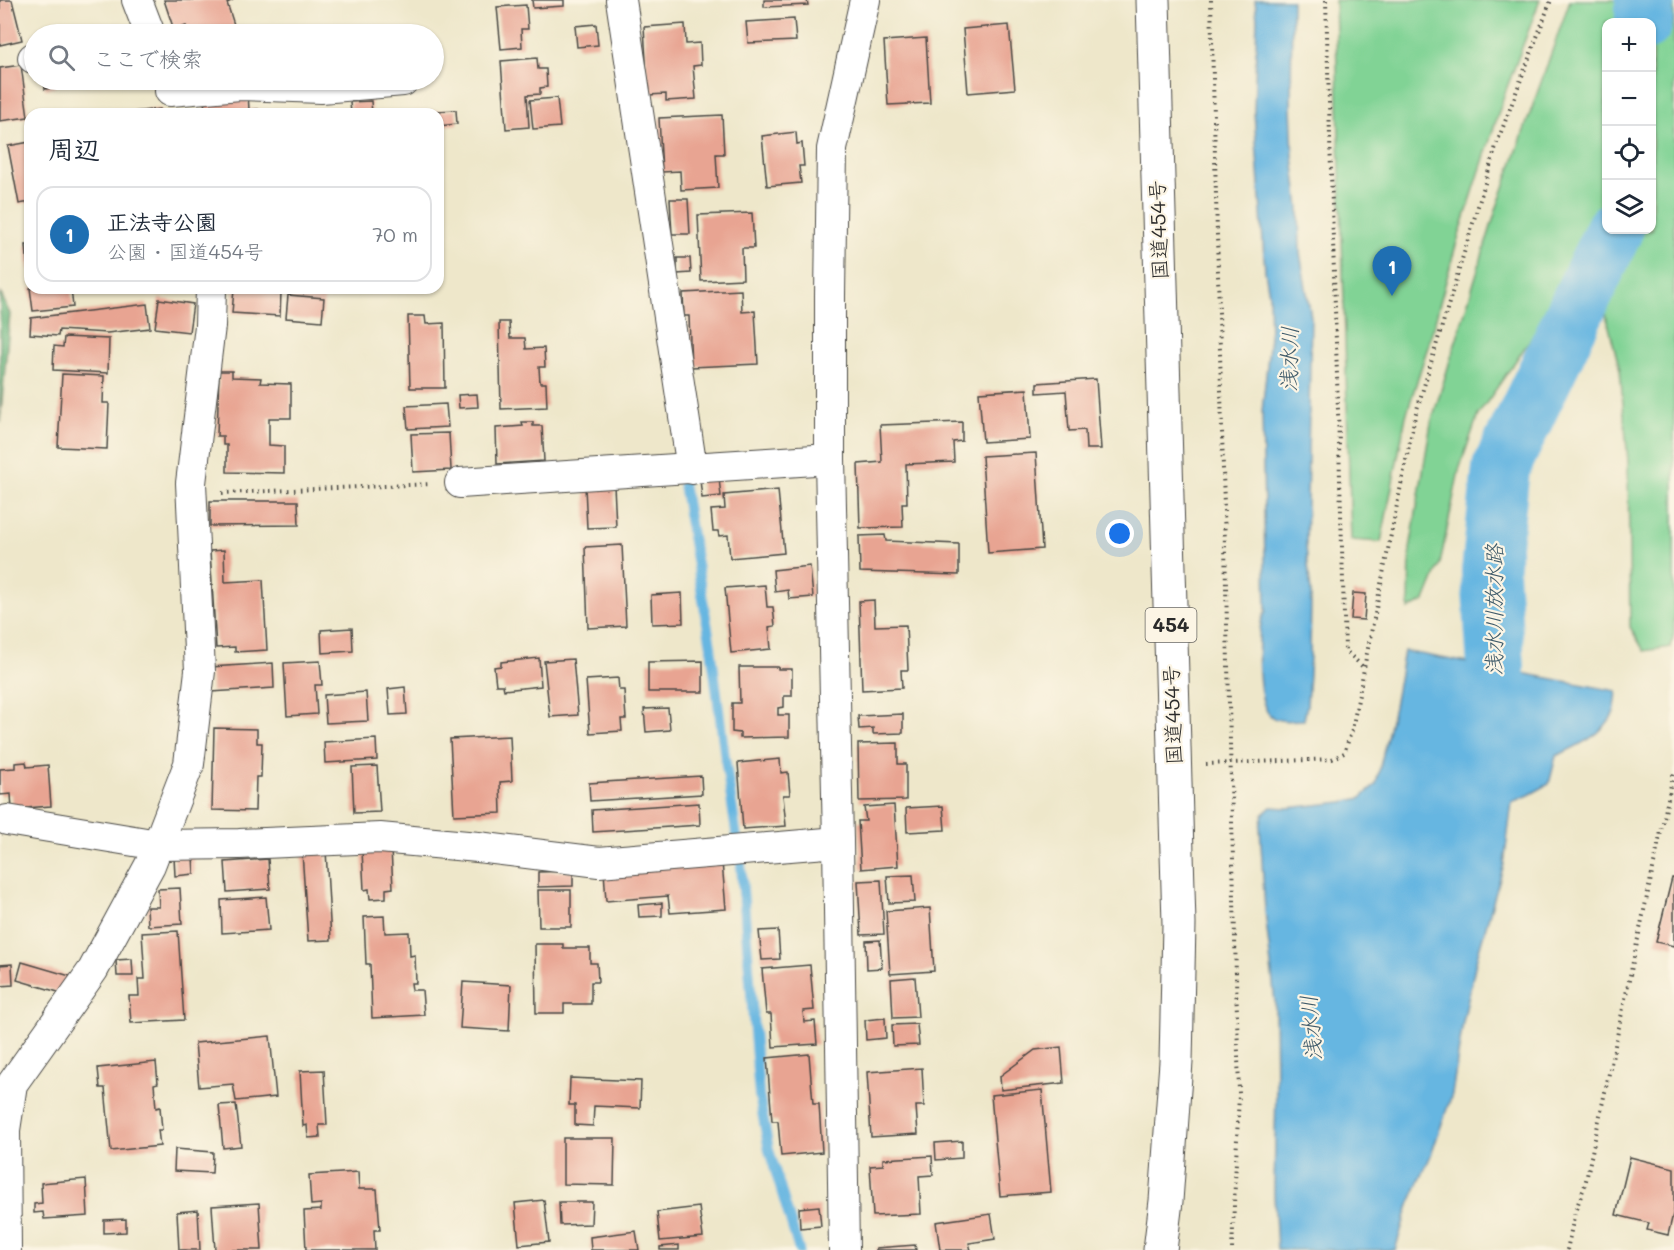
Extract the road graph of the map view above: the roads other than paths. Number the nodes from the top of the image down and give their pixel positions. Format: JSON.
{"nodes":[{"id":1,"x":137,"y":0,"type":"edge"},
{"id":2,"x":621,"y":0,"type":"edge"},
{"id":3,"x":865,"y":0,"type":"edge"},
{"id":4,"x":1153,"y":0,"type":"edge"},
{"id":5,"x":143,"y":24,"type":"edge"},
{"id":6,"x":206,"y":90,"type":"edge"},
{"id":7,"x":172,"y":95,"type":"edge"},
{"id":8,"x":211,"y":294,"type":"edge"},
{"id":9,"x":830,"y":459,"type":"junction"},
{"id":10,"x":692,"y":469,"type":"junction"},
{"id":11,"x":460,"y":483,"type":"road end"},
{"id":12,"x":7,"y":820,"type":"dead end"},
{"id":13,"x":838,"y":842,"type":"junction"},
{"id":14,"x":158,"y":845,"type":"junction"},
{"id":15,"x":6,"y":1250,"type":"edge"},
{"id":16,"x":844,"y":1250,"type":"edge"},
{"id":17,"x":1160,"y":1250,"type":"edge"}],
"edges":[{"from":1,"to":5,"type":"street"},
{"from":2,"to":10,"type":"street"},
{"from":3,"to":9,"type":"street"},
{"from":4,"to":17,"type":"highway","name":"国道454号","number":"454"},
{"from":6,"to":7,"type":"street"},
{"from":8,"to":14,"type":"street"},
{"from":9,"to":10,"type":"street"},
{"from":9,"to":13,"type":"street"},
{"from":10,"to":11,"type":"street"},
{"from":12,"to":14,"type":"street"},
{"from":13,"to":14,"type":"street"},
{"from":13,"to":16,"type":"street"},
{"from":14,"to":15,"type":"street"}]}
